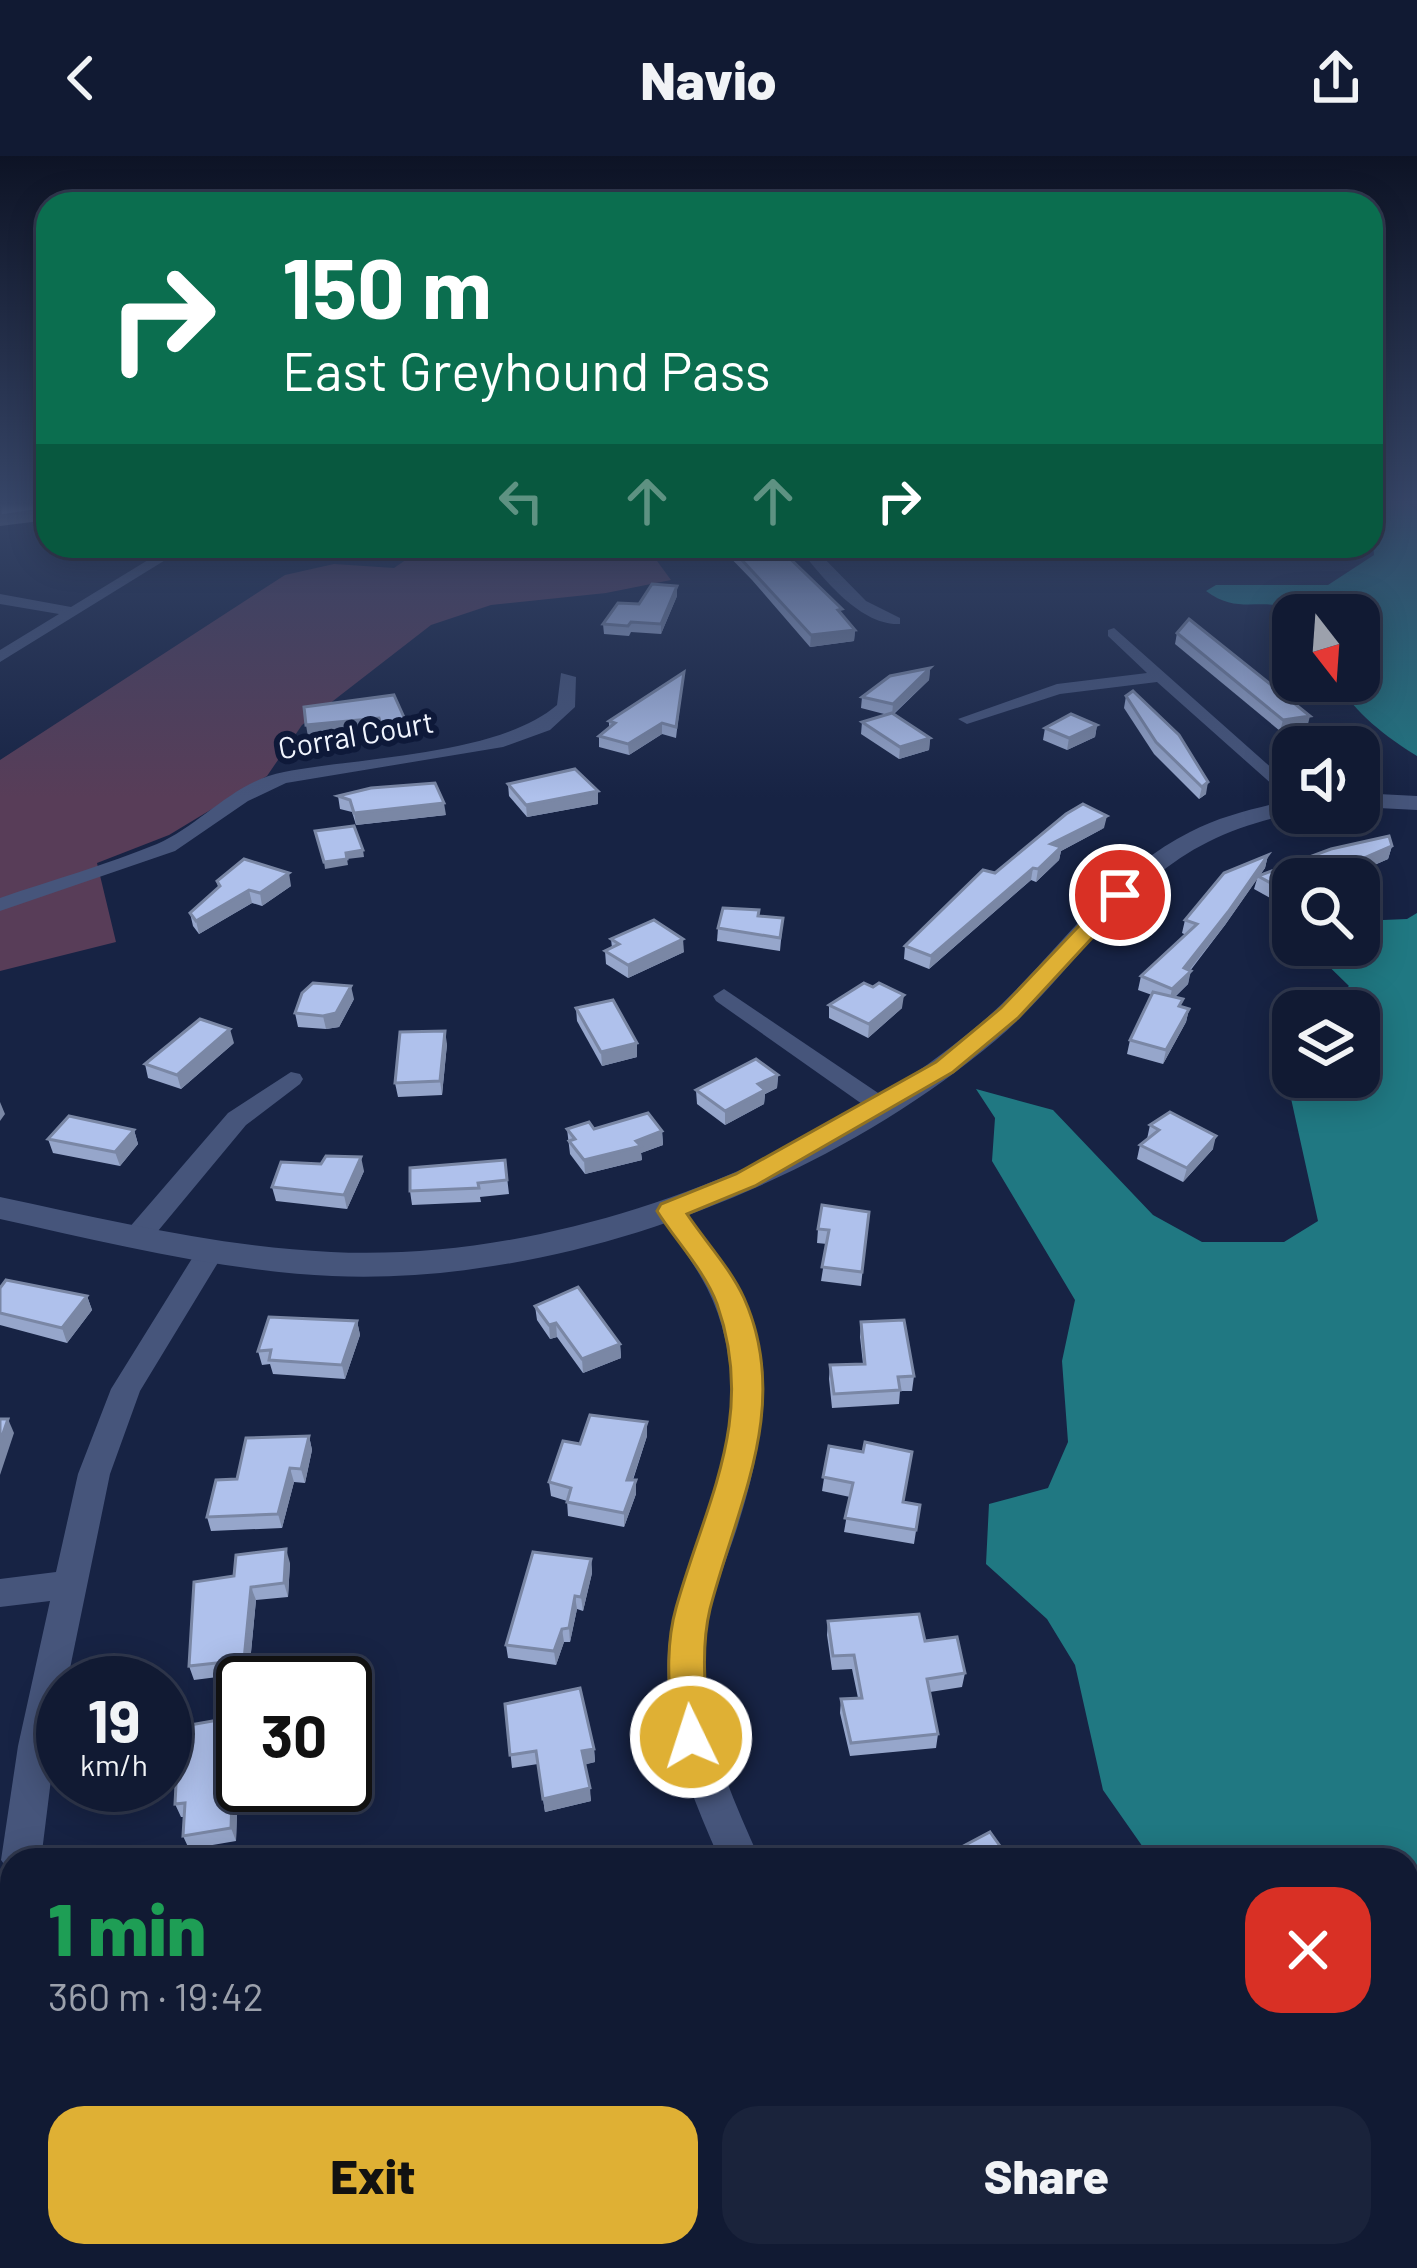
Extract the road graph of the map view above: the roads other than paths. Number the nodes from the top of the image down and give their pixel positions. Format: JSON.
{"nodes":[{"id":1,"x":10,"y":601,"type":"edge"},
{"id":2,"x":92,"y":601,"type":"edge"},
{"id":3,"x":857,"y":601,"type":"edge"},
{"id":4,"x":75,"y":611,"type":"junction"},
{"id":5,"x":894,"y":621,"type":"dead end"},
{"id":6,"x":1114,"y":633,"type":"dead end"},
{"id":7,"x":0,"y":657,"type":"edge"},
{"id":8,"x":1161,"y":676,"type":"junction"},
{"id":9,"x":567,"y":677,"type":"dead end"},
{"id":10,"x":967,"y":719,"type":"dead end"},
{"id":11,"x":1272,"y":781,"type":"edge"},
{"id":12,"x":1380,"y":801,"type":"edge"},
{"id":13,"x":1417,"y":803,"type":"edge"},
{"id":14,"x":1272,"y":808,"type":"edge"},
{"id":15,"x":0,"y":905,"type":"edge"},
{"id":16,"x":724,"y":996,"type":"dead end"},
{"id":17,"x":292,"y":1079,"type":"dead end"},
{"id":18,"x":881,"y":1106,"type":"junction"},
{"id":19,"x":0,"y":1208,"type":"edge"},
{"id":20,"x":670,"y":1211,"type":"junction"},
{"id":21,"x":138,"y":1237,"type":"junction"},
{"id":22,"x":211,"y":1251,"type":"junction"},
{"id":23,"x":67,"y":1585,"type":"junction"},
{"id":24,"x":0,"y":1593,"type":"edge"},
{"id":25,"x":23,"y":1848,"type":"edge"},
{"id":26,"x":734,"y":1848,"type":"edge"}],
"edges":[{"from":1,"to":4,"type":"street"},
{"from":2,"to":4,"type":"street"},
{"from":3,"to":5,"type":"street"},
{"from":4,"to":7,"type":"street"},
{"from":6,"to":8,"type":"street"},
{"from":8,"to":10,"type":"street"},
{"from":8,"to":11,"type":"street"},
{"from":9,"to":15,"type":"street","name":"Corral Court"},
{"from":12,"to":13,"type":"street"},
{"from":14,"to":18,"type":"street"},
{"from":16,"to":18,"type":"street"},
{"from":17,"to":21,"type":"street"},
{"from":18,"to":20,"type":"street"},
{"from":19,"to":21,"type":"street"},
{"from":20,"to":22,"type":"street"},
{"from":20,"to":26,"type":"street"},
{"from":21,"to":22,"type":"street"},
{"from":22,"to":23,"type":"street"},
{"from":23,"to":24,"type":"street"},
{"from":23,"to":25,"type":"street"}]}
